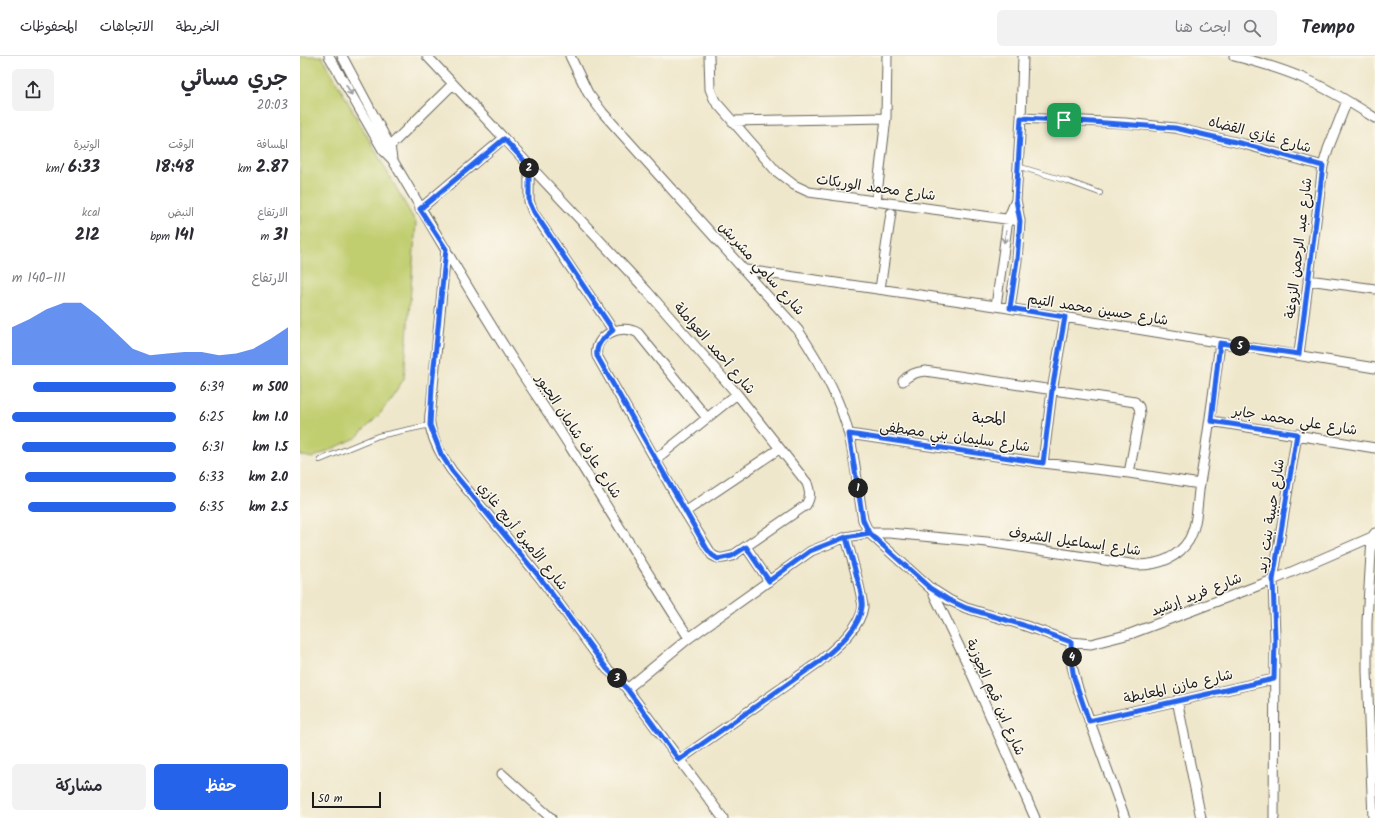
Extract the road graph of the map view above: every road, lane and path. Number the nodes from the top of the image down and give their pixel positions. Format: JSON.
{"nodes":[{"id":1,"x":330,"y":56,"type":"edge"},
{"id":2,"x":342,"y":56,"type":"edge"},
{"id":3,"x":427,"y":56,"type":"edge"},
{"id":4,"x":570,"y":56,"type":"edge"},
{"id":5,"x":709,"y":56,"type":"edge"},
{"id":6,"x":887,"y":56,"type":"edge"},
{"id":7,"x":1023,"y":56,"type":"edge"},
{"id":8,"x":1234,"y":56,"type":"edge"},
{"id":9,"x":453,"y":84,"type":"junction"},
{"id":10,"x":1347,"y":101,"type":"junction"},
{"id":11,"x":886,"y":118,"type":"junction"},
{"id":12,"x":1021,"y":118,"type":"junction"},
{"id":13,"x":1375,"y":118,"type":"edge"},
{"id":14,"x":732,"y":121,"type":"junction"},
{"id":15,"x":504,"y":139,"type":"junction"},
{"id":16,"x":386,"y":148,"type":"junction"},
{"id":17,"x":529,"y":166,"type":"junction"},
{"id":18,"x":1017,"y":166,"type":"junction"},
{"id":19,"x":1323,"y":166,"type":"junction"},
{"id":20,"x":1100,"y":193,"type":"dead end"},
{"id":21,"x":1016,"y":200,"type":"junction"},
{"id":22,"x":876,"y":202,"type":"junction"},
{"id":23,"x":420,"y":209,"type":"junction"},
{"id":24,"x":891,"y":213,"type":"dead end"},
{"id":25,"x":1008,"y":219,"type":"junction"},
{"id":26,"x":1020,"y":221,"type":"junction"},
{"id":27,"x":446,"y":249,"type":"junction"},
{"id":28,"x":746,"y":270,"type":"junction"},
{"id":29,"x":1308,"y":280,"type":"junction"},
{"id":30,"x":1375,"y":287,"type":"edge"},
{"id":31,"x":880,"y":290,"type":"junction"},
{"id":32,"x":996,"y":306,"type":"junction"},
{"id":33,"x":1010,"y":308,"type":"junction"},
{"id":34,"x":1065,"y":317,"type":"junction"},
{"id":35,"x":613,"y":330,"type":"junction"},
{"id":36,"x":1220,"y":343,"type":"junction"},
{"id":37,"x":1299,"y":354,"type":"junction"},
{"id":38,"x":1375,"y":368,"type":"edge"},
{"id":39,"x":903,"y":381,"type":"dead end"},
{"id":40,"x":1052,"y":390,"type":"junction"},
{"id":41,"x":737,"y":394,"type":"junction"},
{"id":42,"x":707,"y":418,"type":"junction"},
{"id":43,"x":1211,"y":421,"type":"junction"},
{"id":44,"x":430,"y":425,"type":"junction"},
{"id":45,"x":849,"y":434,"type":"junction"},
{"id":46,"x":1297,"y":434,"type":"junction"},
{"id":47,"x":1375,"y":448,"type":"edge"},
{"id":48,"x":780,"y":449,"type":"junction"},
{"id":49,"x":656,"y":459,"type":"junction"},
{"id":50,"x":320,"y":460,"type":"dead end"},
{"id":51,"x":1043,"y":463,"type":"junction"},
{"id":52,"x":1129,"y":473,"type":"junction"},
{"id":53,"x":1200,"y":484,"type":"junction"},
{"id":54,"x":686,"y":512,"type":"junction"},
{"id":55,"x":869,"y":533,"type":"junction"},
{"id":56,"x":1374,"y":535,"type":"edge"},
{"id":57,"x":846,"y":537,"type":"junction"},
{"id":58,"x":746,"y":547,"type":"junction"},
{"id":59,"x":1273,"y":580,"type":"junction"},
{"id":60,"x":769,"y":581,"type":"junction"},
{"id":61,"x":930,"y":588,"type":"junction"},
{"id":62,"x":689,"y":638,"type":"junction"},
{"id":63,"x":1071,"y":642,"type":"junction"},
{"id":64,"x":1371,"y":671,"type":"edge"},
{"id":65,"x":1274,"y":679,"type":"junction"},
{"id":66,"x":627,"y":689,"type":"junction"},
{"id":67,"x":1177,"y":700,"type":"junction"},
{"id":68,"x":1089,"y":721,"type":"junction"},
{"id":69,"x":679,"y":760,"type":"junction"},
{"id":70,"x":502,"y":774,"type":"dead end"},
{"id":71,"x":1374,"y":794,"type":"edge"},
{"id":72,"x":551,"y":818,"type":"edge"},
{"id":73,"x":723,"y":818,"type":"edge"},
{"id":74,"x":1035,"y":818,"type":"edge"},
{"id":75,"x":1125,"y":818,"type":"edge"},
{"id":76,"x":1201,"y":818,"type":"edge"},
{"id":77,"x":1274,"y":818,"type":"edge"},
{"id":78,"x":1373,"y":818,"type":"edge"}],
"edges":[{"from":1,"to":16,"type":"street","one_way":true},
{"from":2,"to":16,"type":"street"},
{"from":3,"to":9,"type":"street","name":"شارع أحمد العواملة"},
{"from":4,"to":28,"type":"street","name":"شارع سامي مشربش"},
{"from":5,"to":14,"type":"street","name":"شارع محمد الوريكات"},
{"from":6,"to":11,"type":"street"},
{"from":7,"to":12,"type":"street"},
{"from":8,"to":10,"type":"street"},
{"from":9,"to":15,"type":"street","name":"شارع أحمد العواملة"},
{"from":9,"to":16,"type":"street"},
{"from":10,"to":13,"type":"street"},
{"from":10,"to":19,"type":"street","name":"شارع عبد الرحمن الزوغة"},
{"from":11,"to":14,"type":"street"},
{"from":11,"to":22,"type":"street"},
{"from":12,"to":18,"type":"street"},
{"from":12,"to":19,"type":"street","name":"شارع غازي القضاه"},
{"from":14,"to":22,"type":"street","name":"شارع محمد الوريكات"},
{"from":15,"to":17,"type":"street","name":"شارع أحمد العواملة"},
{"from":15,"to":23,"type":"street"},
{"from":16,"to":23,"type":"street"},
{"from":17,"to":35,"type":"street"},
{"from":17,"to":41,"type":"street","name":"شارع أحمد العواملة"},
{"from":18,"to":20,"type":"lane"},
{"from":18,"to":21,"type":"street"},
{"from":19,"to":29,"type":"street","name":"شارع عبد الرحمن الزوغة"},
{"from":21,"to":25,"type":"street"},
{"from":21,"to":26,"type":"street"},
{"from":22,"to":25,"type":"street","name":"شارع محمد الوريكات"},
{"from":23,"to":27,"type":"street"},
{"from":24,"to":31,"type":"street"},
{"from":25,"to":26,"type":"street","name":"شارع محمد الوريكات"},
{"from":25,"to":32,"type":"street","one_way":true},
{"from":26,"to":33,"type":"street"},
{"from":27,"to":44,"type":"street","name":"شارع الأميرة أريج غازي"},
{"from":27,"to":62,"type":"street","name":"شارع عارف شامان الجبور"},
{"from":28,"to":31,"type":"street","name":"شارع حسين محمد التيم"},
{"from":28,"to":45,"type":"street","name":"شارع سامي مشربش"},
{"from":29,"to":30,"type":"street"},
{"from":29,"to":37,"type":"street","name":"شارع عبد الرحمن الزوغة"},
{"from":31,"to":32,"type":"street","name":"شارع حسين محمد التيم"},
{"from":32,"to":33,"type":"street","name":"شارع حسين محمد التيم"},
{"from":33,"to":34,"type":"street","name":"شارع حسين محمد التيم"},
{"from":34,"to":36,"type":"street","name":"شارع حسين محمد التيم"},
{"from":34,"to":40,"type":"street"},
{"from":35,"to":42,"type":"street"},
{"from":35,"to":49,"type":"street","name":"شارع أحمد العواملة"},
{"from":36,"to":37,"type":"street","name":"شارع حسين محمد التيم"},
{"from":36,"to":43,"type":"street","name":"شارع إسماعيل الشروف"},
{"from":37,"to":38,"type":"street","name":"شارع حسين محمد التيم"},
{"from":39,"to":40,"type":"street"},
{"from":40,"to":51,"type":"street"},
{"from":40,"to":52,"type":"street"},
{"from":41,"to":42,"type":"street"},
{"from":41,"to":48,"type":"street","name":"شارع أحمد العواملة"},
{"from":42,"to":49,"type":"street"},
{"from":43,"to":46,"type":"street","name":"شارع علي محمد جابر"},
{"from":43,"to":53,"type":"street","name":"شارع إسماعيل الشروف"},
{"from":44,"to":50,"type":"lane"},
{"from":44,"to":66,"type":"street","name":"شارع الأميرة أريج غازي"},
{"from":45,"to":51,"type":"street","name":"شارع سليمان بني مصطفى"},
{"from":45,"to":55,"type":"street","name":"شارع سامي مشربش"},
{"from":46,"to":47,"type":"street","name":"شارع علي محمد جابر"},
{"from":46,"to":59,"type":"street","name":"شارع حبيبة بنت زيد"},
{"from":48,"to":54,"type":"street"},
{"from":48,"to":58,"type":"street","name":"شارع أحمد العواملة"},
{"from":49,"to":54,"type":"street","name":"شارع أحمد العواملة"},
{"from":51,"to":52,"type":"street","name":"شارع سليمان بني مصطفى"},
{"from":52,"to":53,"type":"street","name":"شارع سليمان بني مصطفى"},
{"from":53,"to":55,"type":"street","name":"شارع إسماعيل الشروف"},
{"from":54,"to":58,"type":"street","name":"شارع أحمد العواملة"},
{"from":55,"to":57,"type":"street"},
{"from":55,"to":61,"type":"street"},
{"from":56,"to":59,"type":"street","name":"شارع فريد إرشيد"},
{"from":56,"to":64,"type":"street","name":"شارع فريد إرشيد"},
{"from":57,"to":60,"type":"street"},
{"from":57,"to":69,"type":"street"},
{"from":58,"to":60,"type":"street"},
{"from":59,"to":63,"type":"street","name":"شارع فريد إرشيد"},
{"from":59,"to":65,"type":"street","name":"شارع حبيبة بنت زيد"},
{"from":60,"to":62,"type":"street"},
{"from":61,"to":63,"type":"street","name":"شارع فريد إرشيد"},
{"from":61,"to":74,"type":"street","name":"شارع ابن قيم الجوزية"},
{"from":62,"to":66,"type":"street"},
{"from":63,"to":68,"type":"street"},
{"from":64,"to":71,"type":"street","name":"شارع فريد إرشيد"},
{"from":65,"to":67,"type":"street","name":"شارع مازن المعايطة"},
{"from":65,"to":77,"type":"street","name":"شارع حبيبة بنت زيد"},
{"from":66,"to":69,"type":"street","name":"شارع الأميرة أريج غازي"},
{"from":67,"to":68,"type":"street","name":"شارع مازن المعايطة"},
{"from":67,"to":76,"type":"street"},
{"from":68,"to":75,"type":"street"},
{"from":69,"to":73,"type":"street","name":"شارع الأميرة أريج غازي"},
{"from":70,"to":72,"type":"street"},
{"from":71,"to":78,"type":"street","name":"شارع فريد إرشيد"}]}
